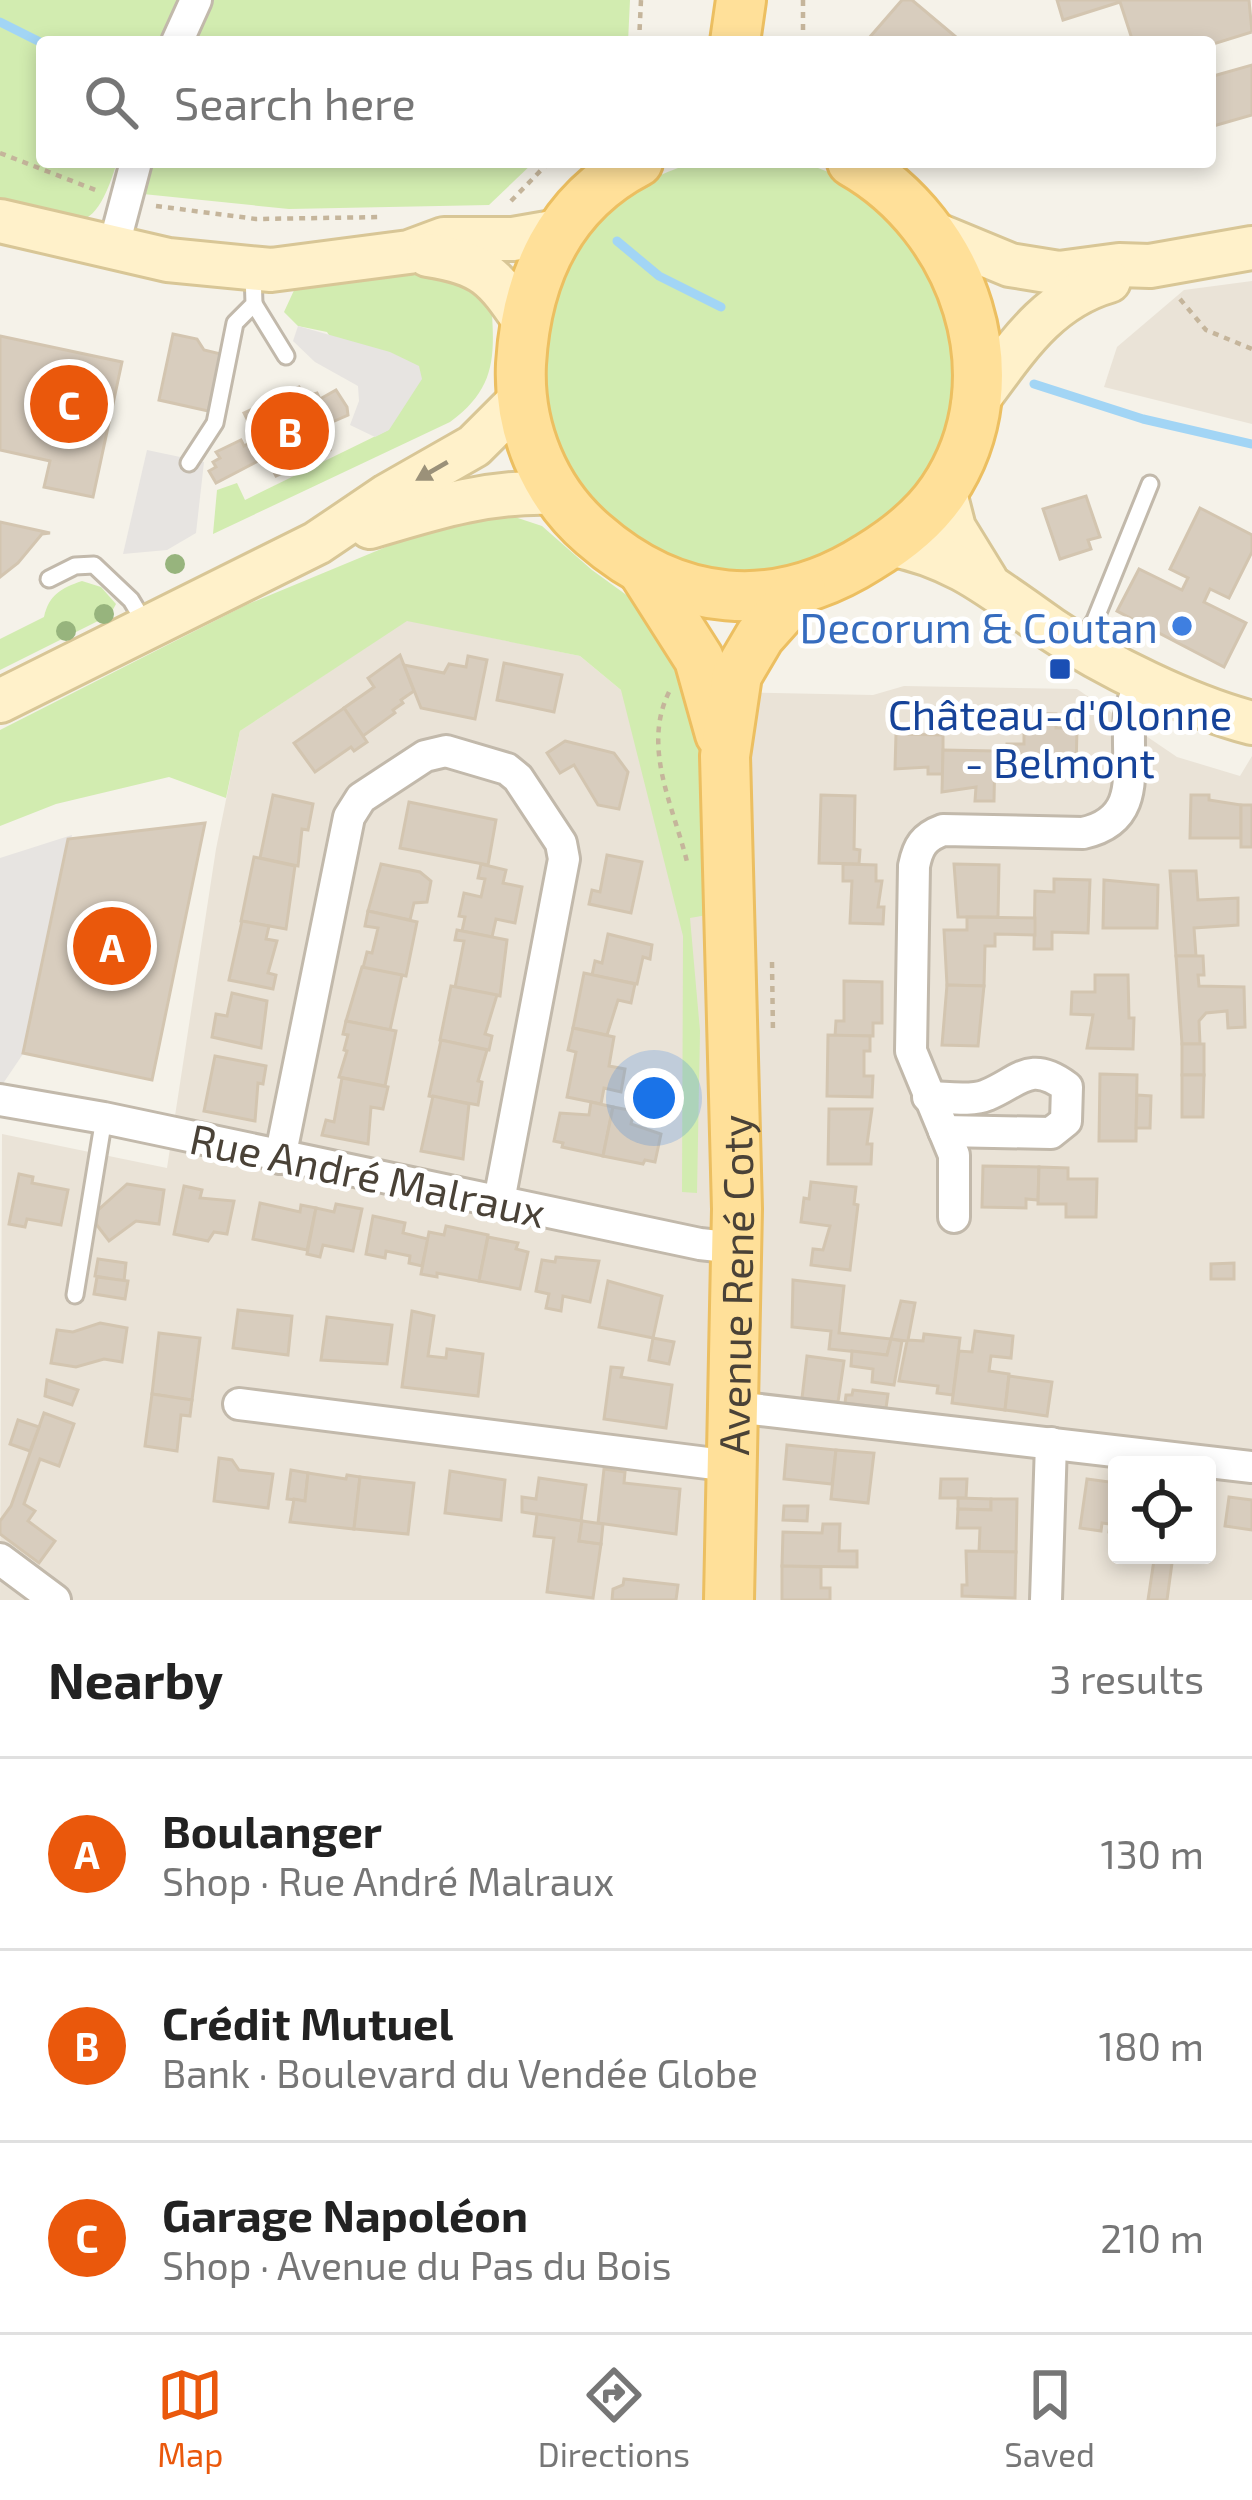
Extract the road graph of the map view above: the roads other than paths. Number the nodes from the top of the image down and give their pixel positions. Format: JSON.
{"nodes":[{"id":1,"x":196,"y":0,"type":"edge"},
{"id":2,"x":180,"y":36,"type":"edge"},
{"id":3,"x":134,"y":168,"type":"edge"},
{"id":4,"x":628,"y":168,"type":"edge"},
{"id":5,"x":862,"y":168,"type":"edge"},
{"id":6,"x":0,"y":221,"type":"edge"},
{"id":7,"x":559,"y":231,"type":"junction"},
{"id":8,"x":935,"y":234,"type":"junction"},
{"id":9,"x":398,"y":235,"type":"junction"},
{"id":10,"x":1252,"y":248,"type":"edge"},
{"id":11,"x":112,"y":249,"type":"junction"},
{"id":12,"x":1158,"y":264,"type":"junction"},
{"id":13,"x":253,"y":287,"type":"junction"},
{"id":14,"x":526,"y":322,"type":"junction"},
{"id":15,"x":286,"y":356,"type":"dead end"},
{"id":16,"x":522,"y":398,"type":"junction"},
{"id":17,"x":974,"y":406,"type":"junction"},
{"id":18,"x":189,"y":464,"type":"dead end"},
{"id":19,"x":1150,"y":484,"type":"dead end"},
{"id":20,"x":944,"y":489,"type":"junction"},
{"id":21,"x":556,"y":493,"type":"junction"},
{"id":22,"x":317,"y":543,"type":"junction"},
{"id":23,"x":889,"y":544,"type":"junction"},
{"id":24,"x":643,"y":571,"type":"junction"},
{"id":25,"x":49,"y":579,"type":"dead end"},
{"id":26,"x":986,"y":580,"type":"junction"},
{"id":27,"x":801,"y":590,"type":"junction"},
{"id":28,"x":147,"y":627,"type":"junction"},
{"id":29,"x":1078,"y":645,"type":"junction"},
{"id":30,"x":1143,"y":677,"type":"junction"},
{"id":31,"x":0,"y":701,"type":"edge"},
{"id":32,"x":1252,"y":721,"type":"edge"},
{"id":33,"x":724,"y":756,"type":"junction"},
{"id":34,"x":928,"y":1096,"type":"junction"},
{"id":35,"x":0,"y":1100,"type":"edge"},
{"id":36,"x":104,"y":1118,"type":"junction"},
{"id":37,"x":944,"y":1131,"type":"junction"},
{"id":38,"x":280,"y":1158,"type":"junction"},
{"id":39,"x":499,"y":1202,"type":"junction"},
{"id":40,"x":954,"y":1217,"type":"dead end"},
{"id":41,"x":736,"y":1248,"type":"junction"},
{"id":42,"x":75,"y":1295,"type":"dead end"},
{"id":43,"x":239,"y":1404,"type":"dead end"},
{"id":44,"x":734,"y":1407,"type":"junction"},
{"id":45,"x":1051,"y":1443,"type":"junction"},
{"id":46,"x":731,"y":1466,"type":"junction"},
{"id":47,"x":1252,"y":1467,"type":"edge"},
{"id":48,"x":0,"y":1559,"type":"edge"},
{"id":49,"x":55,"y":1600,"type":"edge"},
{"id":50,"x":729,"y":1600,"type":"edge"},
{"id":51,"x":1046,"y":1600,"type":"edge"}],
"edges":[{"from":1,"to":2,"type":"street"},
{"from":3,"to":11,"type":"street"},
{"from":4,"to":7,"type":"main road"},
{"from":5,"to":8,"type":"main road"},
{"from":6,"to":11,"type":"street"},
{"from":7,"to":9,"type":"street"},
{"from":7,"to":14,"type":"main road"},
{"from":8,"to":12,"type":"street"},
{"from":8,"to":17,"type":"main road"},
{"from":9,"to":13,"type":"street"},
{"from":9,"to":14,"type":"street"},
{"from":10,"to":12,"type":"street"},
{"from":11,"to":13,"type":"street"},
{"from":12,"to":17,"type":"street"},
{"from":13,"to":15,"type":"lane"},
{"from":13,"to":18,"type":"lane"},
{"from":14,"to":16,"type":"main road"},
{"from":16,"to":21,"type":"main road"},
{"from":16,"to":22,"type":"street","one_way":true},
{"from":17,"to":20,"type":"main road"},
{"from":19,"to":29,"type":"lane"},
{"from":20,"to":23,"type":"main road"},
{"from":20,"to":26,"type":"street"},
{"from":21,"to":22,"type":"street"},
{"from":21,"to":24,"type":"main road"},
{"from":22,"to":28,"type":"street"},
{"from":23,"to":26,"type":"street"},
{"from":23,"to":27,"type":"main road"},
{"from":24,"to":27,"type":"main road"},
{"from":24,"to":33,"type":"main road"},
{"from":25,"to":28,"type":"lane"},
{"from":26,"to":29,"type":"street"},
{"from":27,"to":33,"type":"main road"},
{"from":28,"to":31,"type":"street"},
{"from":29,"to":30,"type":"street"},
{"from":30,"to":32,"type":"street"},
{"from":30,"to":34,"type":"street"},
{"from":33,"to":41,"type":"main road","name":"Avenue René Coty"},
{"from":34,"to":37,"type":"street"},
{"from":34,"to":37,"type":"street"},
{"from":35,"to":36,"type":"street","name":"Rue André Malraux"},
{"from":36,"to":38,"type":"street","name":"Rue André Malraux"},
{"from":36,"to":42,"type":"lane"},
{"from":37,"to":40,"type":"street"},
{"from":38,"to":39,"type":"street","name":"Rue André Malraux"},
{"from":38,"to":39,"type":"street"},
{"from":39,"to":41,"type":"street","name":"Rue André Malraux"},
{"from":41,"to":44,"type":"main road","name":"Avenue René Coty"},
{"from":43,"to":46,"type":"street"},
{"from":44,"to":45,"type":"street"},
{"from":44,"to":46,"type":"main road","name":"Avenue René Coty"},
{"from":45,"to":47,"type":"street"},
{"from":45,"to":51,"type":"street"},
{"from":46,"to":50,"type":"main road","name":"Avenue René Coty"},
{"from":48,"to":49,"type":"street"}]}
